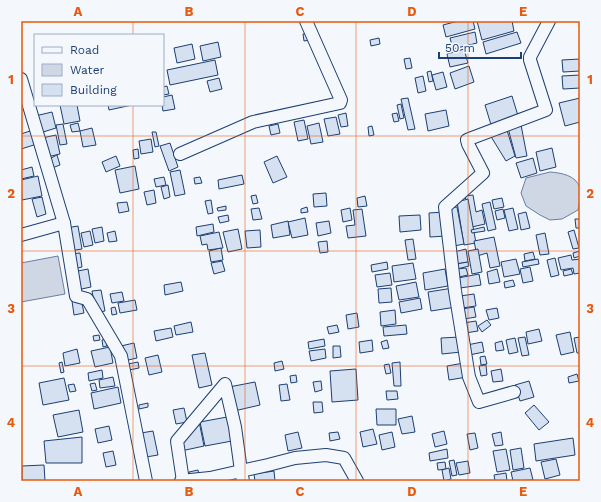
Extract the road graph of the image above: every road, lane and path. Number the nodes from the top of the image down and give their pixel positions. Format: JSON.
{"nodes":[{"id":1,"x":306,"y":21,"type":"edge"},
{"id":2,"x":549,"y":21,"type":"edge"},
{"id":3,"x":21,"y":79,"type":"edge"},
{"id":4,"x":180,"y":154,"type":"dead end"},
{"id":5,"x":64,"y":223,"type":"junction"},
{"id":6,"x":21,"y":235,"type":"edge"},
{"id":7,"x":514,"y":392,"type":"dead end"},
{"id":8,"x":242,"y":476,"type":"edge"},
{"id":9,"x":146,"y":481,"type":"edge"},
{"id":10,"x":182,"y":481,"type":"edge"},
{"id":11,"x":357,"y":481,"type":"edge"}],
"edges":[{"from":1,"to":4,"type":"street"},
{"from":2,"to":7,"type":"street"},
{"from":3,"to":5,"type":"street"},
{"from":5,"to":6,"type":"street"},
{"from":5,"to":9,"type":"street"},
{"from":8,"to":10,"type":"street"},
{"from":8,"to":10,"type":"street"},
{"from":8,"to":11,"type":"street"}]}
